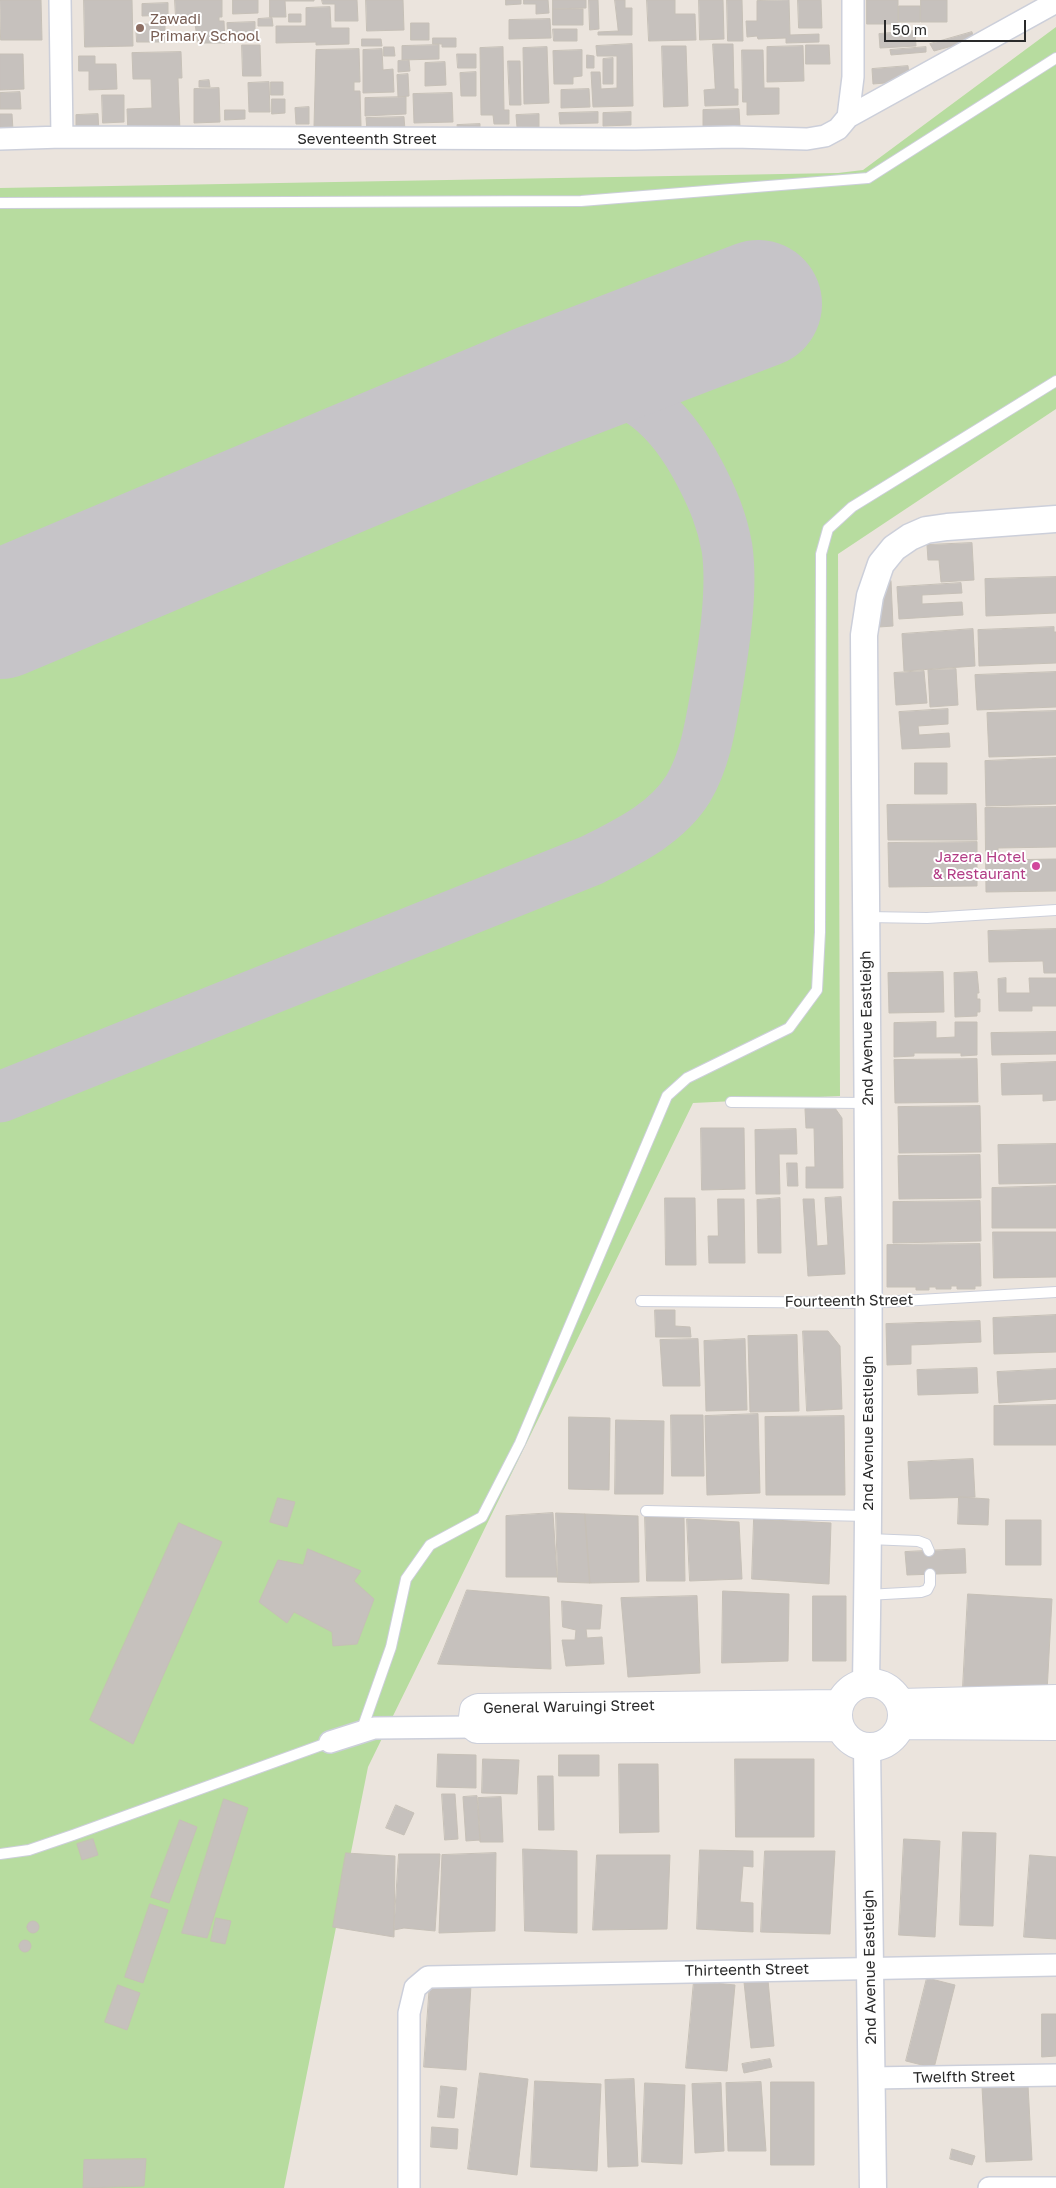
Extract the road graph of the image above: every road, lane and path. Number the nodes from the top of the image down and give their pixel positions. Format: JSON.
{"nodes":[{"id":1,"x":60,"y":0,"type":"edge"},
{"id":2,"x":853,"y":0,"type":"edge"},
{"id":3,"x":1056,"y":2,"type":"edge"},
{"id":4,"x":1056,"y":58,"type":"edge"},
{"id":5,"x":848,"y":117,"type":"junction"},
{"id":6,"x":62,"y":137,"type":"junction"},
{"id":7,"x":0,"y":138,"type":"edge"},
{"id":8,"x":0,"y":203,"type":"edge"},
{"id":9,"x":1056,"y":381,"type":"edge"},
{"id":10,"x":1056,"y":519,"type":"edge"},
{"id":11,"x":1056,"y":910,"type":"edge"},
{"id":12,"x":866,"y":917,"type":"junction"},
{"id":13,"x":731,"y":1102,"type":"dead end"},
{"id":14,"x":869,"y":1103,"type":"junction"},
{"id":15,"x":1056,"y":1292,"type":"edge"},
{"id":16,"x":641,"y":1300,"type":"dead end"},
{"id":17,"x":868,"y":1303,"type":"junction"},
{"id":18,"x":646,"y":1511,"type":"dead end"},
{"id":19,"x":869,"y":1527,"type":"junction"},
{"id":20,"x":929,"y":1550,"type":"dead end"},
{"id":21,"x":930,"y":1574,"type":"dead end"},
{"id":22,"x":867,"y":1595,"type":"junction"},
{"id":23,"x":866,"y":1683,"type":"junction"},
{"id":24,"x":1056,"y":1699,"type":"edge"},
{"id":25,"x":901,"y":1714,"type":"junction"},
{"id":26,"x":840,"y":1715,"type":"junction"},
{"id":27,"x":473,"y":1726,"type":"joint"},
{"id":28,"x":1056,"y":1726,"type":"edge"},
{"id":29,"x":361,"y":1733,"type":"junction"},
{"id":30,"x":330,"y":1742,"type":"joint"},
{"id":31,"x":867,"y":1747,"type":"junction"},
{"id":32,"x":0,"y":1854,"type":"edge"},
{"id":33,"x":1056,"y":1965,"type":"edge"},
{"id":34,"x":870,"y":1968,"type":"junction"},
{"id":35,"x":1056,"y":2075,"type":"edge"},
{"id":36,"x":871,"y":2078,"type":"junction"},
{"id":37,"x":409,"y":2188,"type":"edge"},
{"id":38,"x":873,"y":2188,"type":"edge"},
{"id":39,"x":989,"y":2188,"type":"edge"},
{"id":40,"x":1056,"y":2188,"type":"edge"}],
"edges":[{"from":1,"to":6,"type":"street"},
{"from":2,"to":5,"type":"street"},
{"from":3,"to":5,"type":"street","name":"Seventeenth Street"},
{"from":4,"to":8,"type":"lane"},
{"from":5,"to":6,"type":"street","name":"Seventeenth Street"},
{"from":6,"to":7,"type":"street","name":"Seventeenth Street"},
{"from":9,"to":29,"type":"lane"},
{"from":10,"to":12,"type":"street","name":"2nd Avenue Eastleigh"},
{"from":11,"to":12,"type":"lane"},
{"from":12,"to":14,"type":"street","name":"2nd Avenue Eastleigh"},
{"from":13,"to":14,"type":"lane"},
{"from":14,"to":17,"type":"street","name":"2nd Avenue Eastleigh"},
{"from":15,"to":17,"type":"lane","name":"Fourteenth Street"},
{"from":16,"to":17,"type":"lane","name":"Fourteenth Street"},
{"from":17,"to":19,"type":"street","name":"2nd Avenue Eastleigh"},
{"from":18,"to":19,"type":"lane"},
{"from":19,"to":20,"type":"lane"},
{"from":19,"to":22,"type":"street","name":"2nd Avenue Eastleigh"},
{"from":21,"to":22,"type":"lane"},
{"from":22,"to":23,"type":"street","name":"2nd Avenue Eastleigh"},
{"from":23,"to":25,"type":"main road"},
{"from":23,"to":26,"type":"main road"},
{"from":24,"to":25,"type":"main road"},
{"from":25,"to":28,"type":"main road"},
{"from":25,"to":31,"type":"main road"},
{"from":26,"to":27,"type":"main road","name":"General Waruingi Street"},
{"from":26,"to":31,"type":"main road"},
{"from":27,"to":29,"type":"street"},
{"from":29,"to":30,"type":"street"},
{"from":30,"to":32,"type":"lane"},
{"from":31,"to":34,"type":"street","name":"2nd Avenue Eastleigh"},
{"from":33,"to":34,"type":"street","name":"Thirteenth Street"},
{"from":34,"to":36,"type":"street","name":"2nd Avenue Eastleigh"},
{"from":34,"to":37,"type":"street","name":"Thirteenth Street"},
{"from":35,"to":36,"type":"street","name":"Twelfth Street"},
{"from":36,"to":38,"type":"street","name":"2nd Avenue Eastleigh"},
{"from":39,"to":40,"type":"street"}]}
